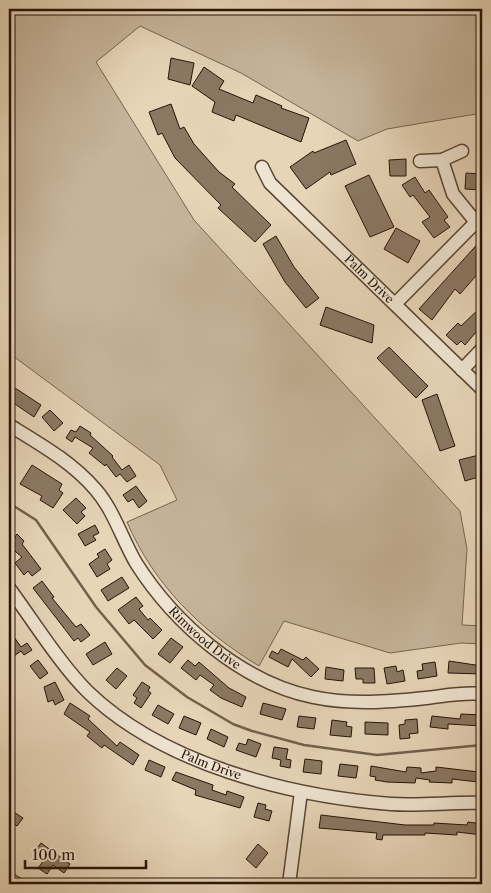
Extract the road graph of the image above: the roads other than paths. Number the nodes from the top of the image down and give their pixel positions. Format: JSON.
{"nodes":[{"id":1,"x":462,"y":151,"type":"dead end"},
{"id":2,"x":420,"y":160,"type":"dead end"},
{"id":3,"x":442,"y":160,"type":"junction"},
{"id":4,"x":262,"y":167,"type":"dead end"},
{"id":5,"x":479,"y":218,"type":"edge"},
{"id":6,"x":394,"y":304,"type":"junction"},
{"id":7,"x":482,"y":349,"type":"edge"},
{"id":8,"x":462,"y":370,"type":"junction"},
{"id":9,"x":482,"y":389,"type":"edge"},
{"id":10,"x":9,"y":425,"type":"edge"},
{"id":11,"x":9,"y":588,"type":"edge"},
{"id":12,"x":482,"y":694,"type":"edge"},
{"id":13,"x":301,"y":792,"type":"junction"},
{"id":14,"x":482,"y":803,"type":"edge"},
{"id":15,"x":9,"y":879,"type":"edge"},
{"id":16,"x":17,"y":884,"type":"edge"},
{"id":17,"x":289,"y":884,"type":"edge"}],
"edges":[{"from":1,"to":3,"type":"street"},
{"from":2,"to":3,"type":"street"},
{"from":3,"to":5,"type":"street"},
{"from":4,"to":6,"type":"street","name":"Palm Drive"},
{"from":5,"to":6,"type":"street"},
{"from":6,"to":8,"type":"street","name":"Palm Drive"},
{"from":7,"to":8,"type":"street"},
{"from":8,"to":9,"type":"street","name":"Palm Drive"},
{"from":10,"to":12,"type":"street","name":"Rimwood Drive"},
{"from":11,"to":13,"type":"street","name":"Palm Drive"},
{"from":13,"to":14,"type":"street","name":"Palm Drive"},
{"from":13,"to":17,"type":"street"},
{"from":15,"to":16,"type":"street"}]}
